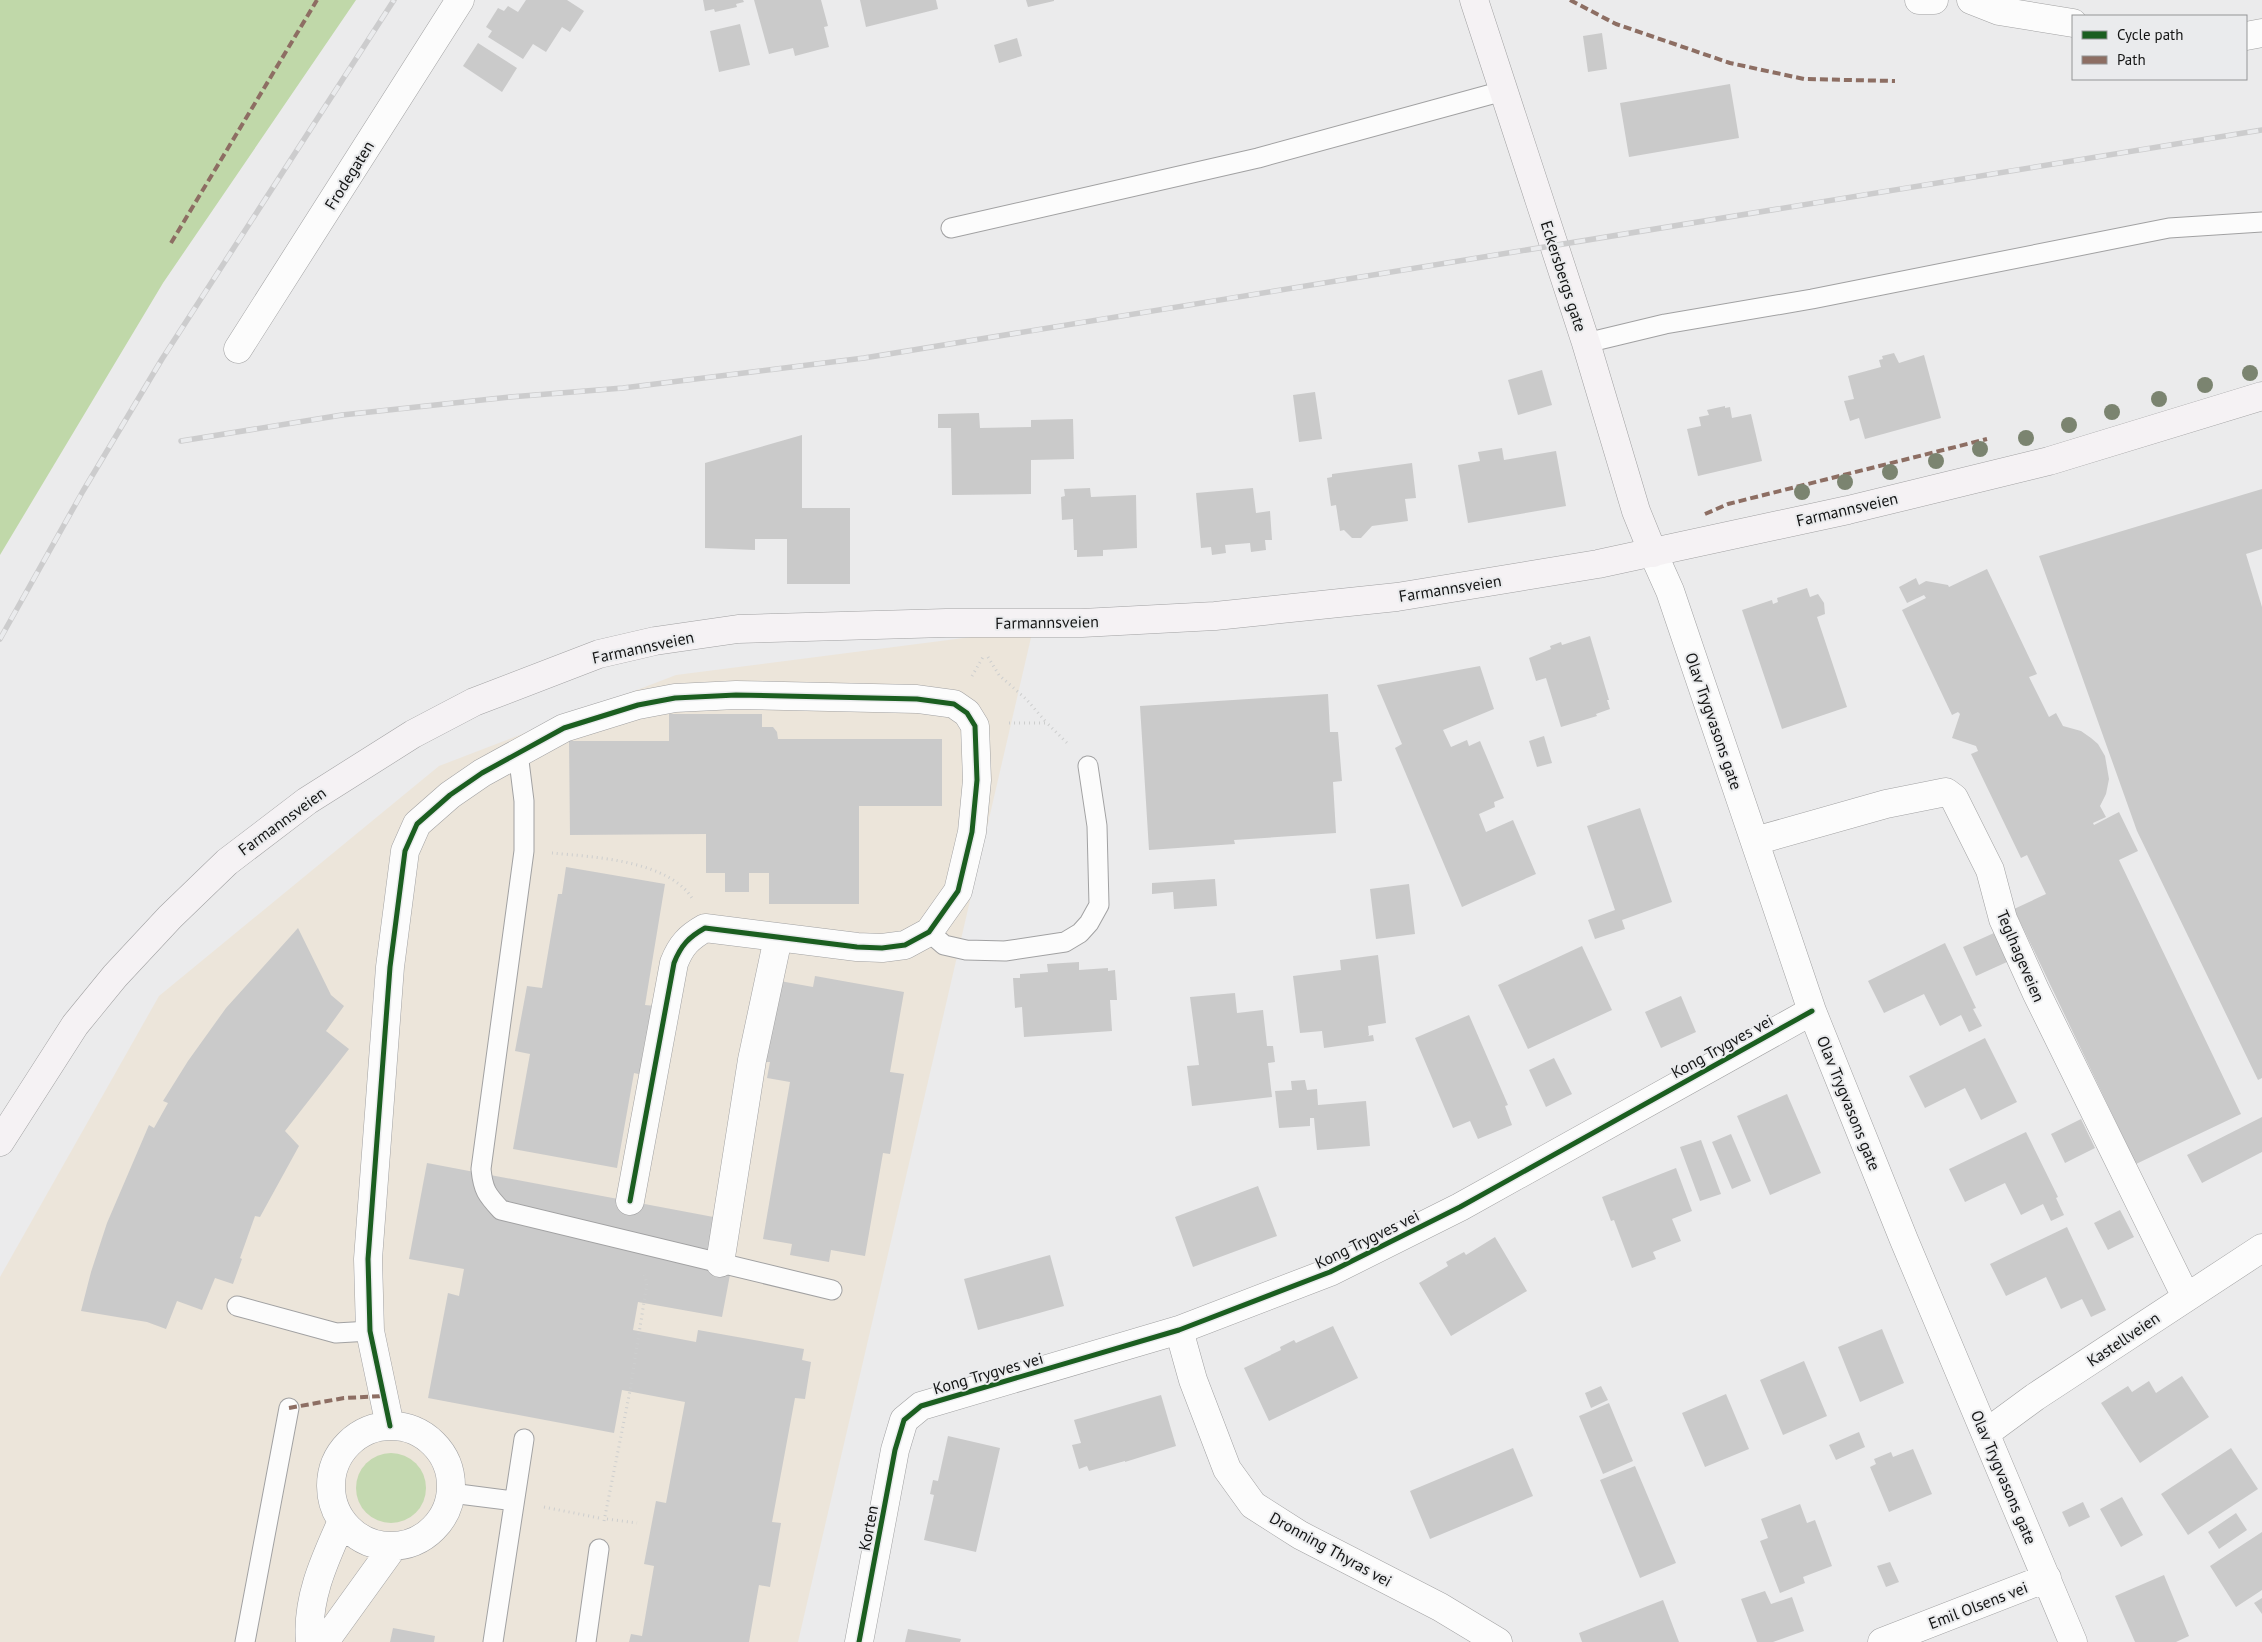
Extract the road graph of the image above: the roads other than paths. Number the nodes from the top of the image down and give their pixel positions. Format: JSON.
{"nodes":[{"id":1,"x":460,"y":0,"type":"edge"},
{"id":2,"x":1474,"y":0,"type":"edge"},
{"id":3,"x":1919,"y":0,"type":"edge"},
{"id":4,"x":1934,"y":0,"type":"edge"},
{"id":5,"x":1971,"y":0,"type":"edge"},
{"id":6,"x":2072,"y":23,"type":"edge"},
{"id":7,"x":2262,"y":33,"type":"edge"},
{"id":8,"x":2247,"y":36,"type":"edge"},
{"id":9,"x":1503,"y":91,"type":"junction"},
{"id":10,"x":2262,"y":222,"type":"edge"},
{"id":11,"x":951,"y":228,"type":"dead end"},
{"id":12,"x":1586,"y":342,"type":"junction"},
{"id":13,"x":238,"y":349,"type":"dead end"},
{"id":14,"x":2262,"y":396,"type":"edge"},
{"id":15,"x":1653,"y":553,"type":"junction"},
{"id":16,"x":518,"y":753,"type":"junction"},
{"id":17,"x":1088,"y":766,"type":"road end"},
{"id":18,"x":1755,"y":841,"type":"junction"},
{"id":19,"x":929,"y":932,"type":"junction"},
{"id":20,"x":778,"y":938,"type":"junction"},
{"id":21,"x":1812,"y":1011,"type":"junction"},
{"id":22,"x":0,"y":1142,"type":"edge"},
{"id":23,"x":630,"y":1201,"type":"dead end"},
{"id":24,"x":2262,"y":1248,"type":"edge"},
{"id":25,"x":720,"y":1263,"type":"junction"},
{"id":26,"x":832,"y":1290,"type":"dead end"},
{"id":27,"x":2186,"y":1297,"type":"junction"},
{"id":28,"x":237,"y":1306,"type":"dead end"},
{"id":29,"x":1179,"y":1330,"type":"junction"},
{"id":30,"x":370,"y":1331,"type":"junction"},
{"id":31,"x":289,"y":1408,"type":"dead end"},
{"id":32,"x":904,"y":1420,"type":"joint"},
{"id":33,"x":390,"y":1426,"type":"junction"},
{"id":34,"x":1986,"y":1433,"type":"junction"},
{"id":35,"x":524,"y":1439,"type":"dead end"},
{"id":36,"x":451,"y":1493,"type":"junction"},
{"id":37,"x":514,"y":1501,"type":"junction"},
{"id":38,"x":342,"y":1521,"type":"junction"},
{"id":39,"x":394,"y":1547,"type":"junction"},
{"id":40,"x":599,"y":1549,"type":"road end"},
{"id":41,"x":2046,"y":1578,"type":"junction"},
{"id":42,"x":245,"y":1642,"type":"edge"},
{"id":43,"x":310,"y":1642,"type":"edge"},
{"id":44,"x":320,"y":1642,"type":"edge"},
{"id":45,"x":493,"y":1642,"type":"edge"},
{"id":46,"x":586,"y":1642,"type":"edge"},
{"id":47,"x":859,"y":1642,"type":"edge"},
{"id":48,"x":1498,"y":1642,"type":"edge"},
{"id":49,"x":1882,"y":1642,"type":"edge"},
{"id":50,"x":2073,"y":1642,"type":"edge"}],
"edges":[{"from":1,"to":13,"type":"street","name":"Frodegaten"},
{"from":2,"to":9,"type":"main road","name":"Eckersbergs gate"},
{"from":3,"to":4,"type":"street"},
{"from":5,"to":6,"type":"street"},
{"from":7,"to":8,"type":"street"},
{"from":9,"to":11,"type":"lane"},
{"from":9,"to":12,"type":"main road","name":"Eckersbergs gate"},
{"from":10,"to":12,"type":"lane"},
{"from":12,"to":15,"type":"main road","name":"Eckersbergs gate"},
{"from":14,"to":15,"type":"main road","name":"Farmannsveien"},
{"from":15,"to":18,"type":"street","name":"Olav Trygvasons gate"},
{"from":15,"to":22,"type":"main road","name":"Farmannsveien"},
{"from":16,"to":19,"type":"street"},
{"from":16,"to":25,"type":"lane"},
{"from":16,"to":30,"type":"street"},
{"from":17,"to":19,"type":"lane"},
{"from":18,"to":21,"type":"street","name":"Olav Trygvasons gate"},
{"from":18,"to":27,"type":"street","name":"Teglhageveien"},
{"from":19,"to":20,"type":"street"},
{"from":20,"to":23,"type":"street"},
{"from":20,"to":25,"type":"street"},
{"from":21,"to":29,"type":"street","name":"Kong Trygves vei"},
{"from":21,"to":34,"type":"street","name":"Olav Trygvasons gate"},
{"from":24,"to":27,"type":"street","name":"Kastellveien"},
{"from":25,"to":26,"type":"lane"},
{"from":27,"to":34,"type":"street","name":"Kastellveien"},
{"from":28,"to":30,"type":"lane"},
{"from":29,"to":32,"type":"street","name":"Kong Trygves vei"},
{"from":29,"to":48,"type":"street","name":"Dronning Thyras vei"},
{"from":30,"to":33,"type":"street"},
{"from":31,"to":42,"type":"lane"},
{"from":32,"to":47,"type":"street","name":"Korten"},
{"from":33,"to":36,"type":"street"},
{"from":33,"to":38,"type":"street"},
{"from":34,"to":41,"type":"street","name":"Olav Trygvasons gate"},
{"from":35,"to":37,"type":"lane"},
{"from":36,"to":37,"type":"lane"},
{"from":36,"to":39,"type":"street"},
{"from":37,"to":45,"type":"lane"},
{"from":38,"to":39,"type":"street"},
{"from":38,"to":43,"type":"street"},
{"from":39,"to":44,"type":"street"},
{"from":40,"to":46,"type":"lane"},
{"from":41,"to":49,"type":"street","name":"Emil Olsens vei"},
{"from":41,"to":50,"type":"street","name":"Olav Trygvasons gate"}]}
